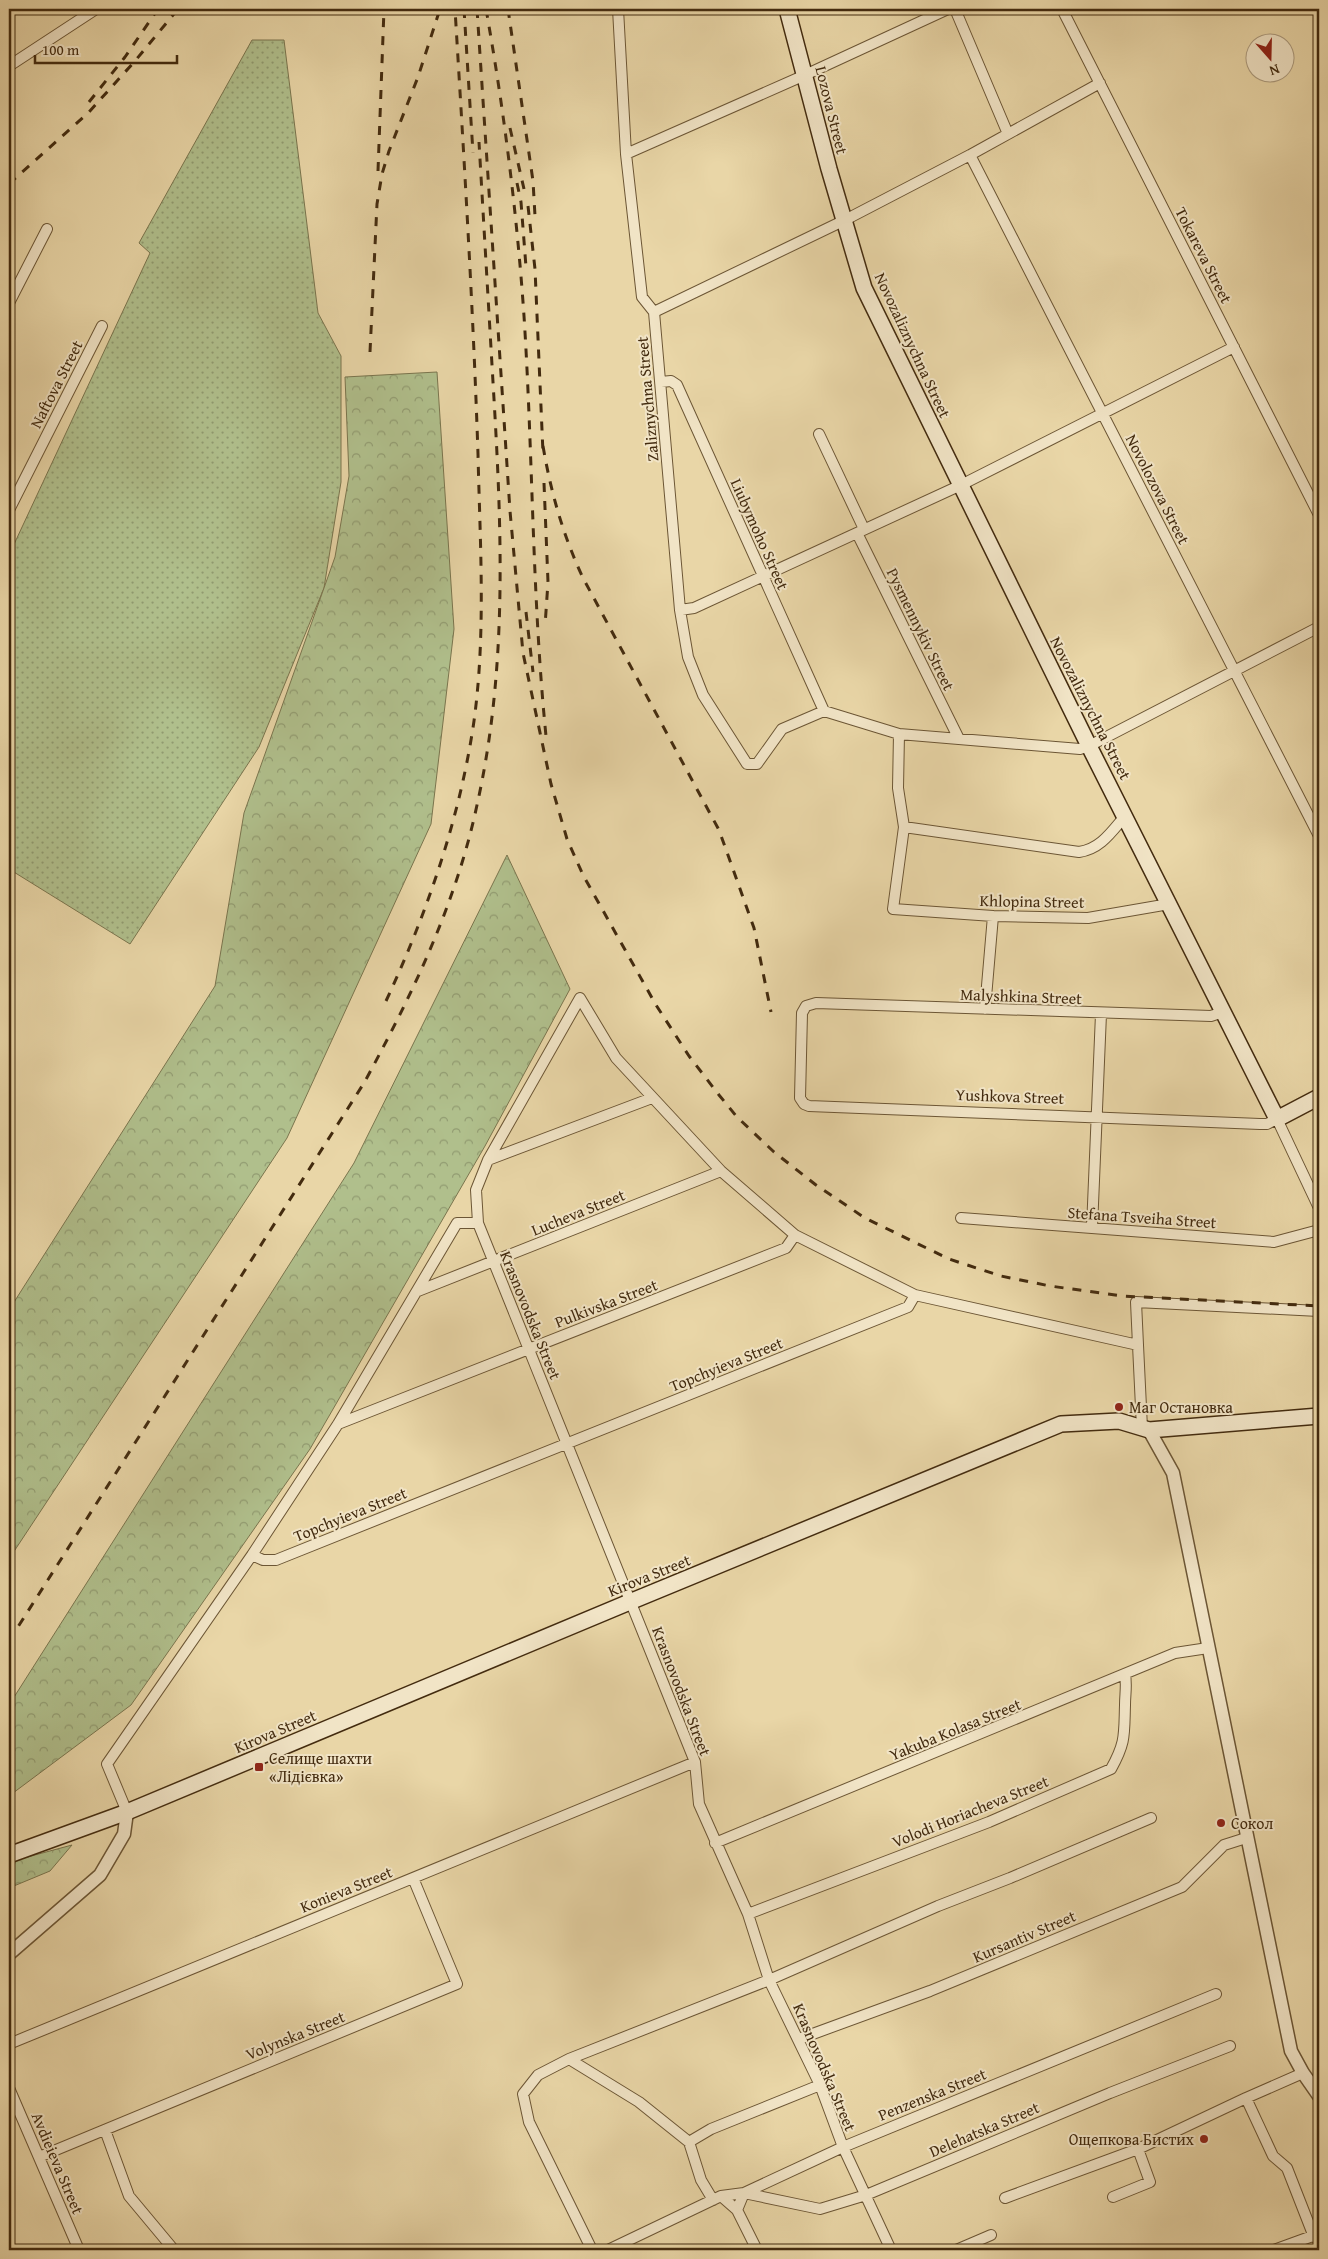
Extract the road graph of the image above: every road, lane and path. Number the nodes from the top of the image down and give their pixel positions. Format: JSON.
{"nodes":[{"id":1,"x":96,"y":9,"type":"edge"},
{"id":2,"x":618,"y":9,"type":"edge"},
{"id":3,"x":787,"y":9,"type":"edge"},
{"id":4,"x":948,"y":9,"type":"edge"},
{"id":5,"x":955,"y":9,"type":"edge"},
{"id":6,"x":1062,"y":9,"type":"edge"},
{"id":7,"x":9,"y":66,"type":"edge"},
{"id":8,"x":805,"y":75,"type":"junction"},
{"id":9,"x":1100,"y":84,"type":"junction"},
{"id":10,"x":1008,"y":134,"type":"junction"},
{"id":11,"x":626,"y":154,"type":"junction"},
{"id":12,"x":970,"y":155,"type":"junction"},
{"id":13,"x":845,"y":220,"type":"junction"},
{"id":14,"x":47,"y":228,"type":"dead end"},
{"id":15,"x":9,"y":303,"type":"edge"},
{"id":16,"x":654,"y":312,"type":"junction"},
{"id":17,"x":102,"y":326,"type":"dead end"},
{"id":18,"x":1234,"y":347,"type":"junction"},
{"id":19,"x":661,"y":382,"type":"junction"},
{"id":20,"x":1103,"y":413,"type":"junction"},
{"id":21,"x":819,"y":434,"type":"dead end"},
{"id":22,"x":961,"y":485,"type":"junction"},
{"id":23,"x":9,"y":510,"type":"edge"},
{"id":24,"x":1319,"y":515,"type":"edge"},
{"id":25,"x":861,"y":531,"type":"junction"},
{"id":26,"x":763,"y":577,"type":"junction"},
{"id":27,"x":680,"y":610,"type":"junction"},
{"id":28,"x":1319,"y":627,"type":"edge"},
{"id":29,"x":1235,"y":671,"type":"junction"},
{"id":30,"x":824,"y":711,"type":"junction"},
{"id":31,"x":899,"y":734,"type":"junction"},
{"id":32,"x":959,"y":739,"type":"junction"},
{"id":33,"x":1089,"y":746,"type":"junction"},
{"id":34,"x":1126,"y":815,"type":"junction"},
{"id":35,"x":904,"y":827,"type":"junction"},
{"id":36,"x":1319,"y":836,"type":"edge"},
{"id":37,"x":1169,"y":904,"type":"junction"},
{"id":38,"x":993,"y":916,"type":"junction"},
{"id":39,"x":816,"y":1002,"type":"joint"},
{"id":40,"x":986,"y":1009,"type":"junction"},
{"id":41,"x":1223,"y":1012,"type":"junction"},
{"id":42,"x":1101,"y":1014,"type":"junction"},
{"id":43,"x":1319,"y":1097,"type":"edge"},
{"id":44,"x":652,"y":1098,"type":"junction"},
{"id":45,"x":1097,"y":1117,"type":"junction"},
{"id":46,"x":1278,"y":1120,"type":"junction"},
{"id":47,"x":488,"y":1160,"type":"junction"},
{"id":48,"x":721,"y":1171,"type":"junction"},
{"id":49,"x":1319,"y":1208,"type":"edge"},
{"id":50,"x":961,"y":1218,"type":"dead end"},
{"id":51,"x":478,"y":1223,"type":"junction"},
{"id":52,"x":1092,"y":1228,"type":"junction"},
{"id":53,"x":1319,"y":1230,"type":"edge"},
{"id":54,"x":795,"y":1235,"type":"junction"},
{"id":55,"x":493,"y":1262,"type":"junction"},
{"id":56,"x":418,"y":1291,"type":"junction"},
{"id":57,"x":915,"y":1295,"type":"junction"},
{"id":58,"x":1319,"y":1311,"type":"edge"},
{"id":59,"x":1138,"y":1345,"type":"junction"},
{"id":60,"x":529,"y":1349,"type":"junction"},
{"id":61,"x":1319,"y":1416,"type":"edge"},
{"id":62,"x":338,"y":1424,"type":"junction"},
{"id":63,"x":1146,"y":1429,"type":"junction"},
{"id":64,"x":567,"y":1443,"type":"junction"},
{"id":65,"x":252,"y":1555,"type":"junction"},
{"id":66,"x":632,"y":1600,"type":"junction"},
{"id":67,"x":1208,"y":1648,"type":"junction"},
{"id":68,"x":1125,"y":1674,"type":"junction"},
{"id":69,"x":695,"y":1762,"type":"junction"},
{"id":70,"x":127,"y":1812,"type":"junction"},
{"id":71,"x":1151,"y":1818,"type":"dead end"},
{"id":72,"x":1246,"y":1838,"type":"junction"},
{"id":73,"x":715,"y":1843,"type":"junction"},
{"id":74,"x":9,"y":1855,"type":"edge"},
{"id":75,"x":413,"y":1878,"type":"junction"},
{"id":76,"x":748,"y":1914,"type":"junction"},
{"id":77,"x":9,"y":1954,"type":"edge"},
{"id":78,"x":769,"y":1980,"type":"junction"},
{"id":79,"x":1216,"y":1994,"type":"dead end"},
{"id":80,"x":799,"y":2039,"type":"junction"},
{"id":81,"x":9,"y":2044,"type":"edge"},
{"id":82,"x":1230,"y":2046,"type":"dead end"},
{"id":83,"x":569,"y":2059,"type":"junction"},
{"id":84,"x":1302,"y":2074,"type":"junction"},
{"id":85,"x":820,"y":2085,"type":"junction"},
{"id":86,"x":9,"y":2088,"type":"edge"},
{"id":87,"x":1319,"y":2096,"type":"edge"},
{"id":88,"x":1246,"y":2098,"type":"junction"},
{"id":89,"x":105,"y":2130,"type":"junction"},
{"id":90,"x":689,"y":2142,"type":"junction"},
{"id":91,"x":843,"y":2147,"type":"junction"},
{"id":92,"x":1138,"y":2149,"type":"junction"},
{"id":93,"x":39,"y":2157,"type":"junction"},
{"id":94,"x":744,"y":2193,"type":"junction"},
{"id":95,"x":866,"y":2195,"type":"junction"},
{"id":96,"x":717,"y":2198,"type":"junction"},
{"id":97,"x":1005,"y":2198,"type":"dead end"},
{"id":98,"x":1113,"y":2198,"type":"dead end"},
{"id":99,"x":737,"y":2210,"type":"junction"},
{"id":100,"x":992,"y":2235,"type":"dead end"},
{"id":101,"x":1317,"y":2235,"type":"edge"},
{"id":102,"x":79,"y":2250,"type":"edge"},
{"id":103,"x":174,"y":2250,"type":"edge"},
{"id":104,"x":592,"y":2250,"type":"edge"},
{"id":105,"x":608,"y":2250,"type":"edge"},
{"id":106,"x":757,"y":2250,"type":"edge"},
{"id":107,"x":891,"y":2250,"type":"edge"},
{"id":108,"x":956,"y":2250,"type":"edge"},
{"id":109,"x":1274,"y":2250,"type":"edge"}],
"edges":[{"from":1,"to":7,"type":"street"},
{"from":2,"to":11,"type":"street","name":"Zaliznychna Street"},
{"from":3,"to":8,"type":"main road","name":"Lozova Street"},
{"from":4,"to":8,"type":"street"},
{"from":5,"to":10,"type":"street"},
{"from":6,"to":9,"type":"street","name":"Tokareva Street"},
{"from":8,"to":11,"type":"street"},
{"from":8,"to":13,"type":"main road","name":"Lozova Street"},
{"from":9,"to":10,"type":"street"},
{"from":9,"to":18,"type":"street","name":"Tokareva Street"},
{"from":10,"to":12,"type":"street"},
{"from":11,"to":16,"type":"street","name":"Zaliznychna Street"},
{"from":12,"to":13,"type":"street"},
{"from":12,"to":20,"type":"street","name":"Novolozova Street"},
{"from":13,"to":16,"type":"street"},
{"from":13,"to":22,"type":"main road","name":"Novozaliznychna Street"},
{"from":14,"to":15,"type":"street"},
{"from":16,"to":19,"type":"street","name":"Zaliznychna Street"},
{"from":17,"to":23,"type":"street","name":"Naftova Street"},
{"from":18,"to":20,"type":"street"},
{"from":18,"to":24,"type":"street","name":"Tokareva Street"},
{"from":19,"to":26,"type":"street","name":"Liubymoho Street"},
{"from":19,"to":27,"type":"street","name":"Zaliznychna Street"},
{"from":20,"to":22,"type":"street"},
{"from":20,"to":29,"type":"street","name":"Novolozova Street"},
{"from":21,"to":25,"type":"street","name":"Pysmennykiv Street"},
{"from":22,"to":25,"type":"street"},
{"from":22,"to":33,"type":"main road","name":"Novozaliznychna Street"},
{"from":25,"to":26,"type":"street"},
{"from":25,"to":32,"type":"street","name":"Pysmennykiv Street"},
{"from":26,"to":27,"type":"street"},
{"from":26,"to":30,"type":"street","name":"Liubymoho Street"},
{"from":27,"to":30,"type":"street","name":"Zaliznychna Street"},
{"from":28,"to":29,"type":"street"},
{"from":29,"to":33,"type":"street"},
{"from":29,"to":36,"type":"street","name":"Novolozova Street"},
{"from":30,"to":31,"type":"street"},
{"from":31,"to":32,"type":"street"},
{"from":31,"to":35,"type":"street"},
{"from":32,"to":33,"type":"street"},
{"from":33,"to":34,"type":"main road","name":"Novozaliznychna Street"},
{"from":34,"to":35,"type":"street"},
{"from":34,"to":37,"type":"main road","name":"Novozaliznychna Street"},
{"from":35,"to":38,"type":"street","name":"Khlopina Street"},
{"from":37,"to":38,"type":"street","name":"Khlopina Street"},
{"from":37,"to":41,"type":"main road","name":"Novozaliznychna Street"},
{"from":38,"to":40,"type":"street"},
{"from":39,"to":40,"type":"street","name":"Malyshkina Street"},
{"from":39,"to":45,"type":"street","name":"Yushkova Street"},
{"from":40,"to":42,"type":"street","name":"Malyshkina Street"},
{"from":41,"to":42,"type":"street","name":"Malyshkina Street"},
{"from":41,"to":46,"type":"main road","name":"Novozaliznychna Street"},
{"from":42,"to":45,"type":"street"},
{"from":43,"to":46,"type":"main road","name":"Yushkova Street"},
{"from":44,"to":47,"type":"street"},
{"from":44,"to":47,"type":"street","name":"Krasnovodska Street"},
{"from":44,"to":48,"type":"street"},
{"from":45,"to":46,"type":"street","name":"Yushkova Street"},
{"from":45,"to":52,"type":"street"},
{"from":46,"to":49,"type":"street","name":"Novozaliznychna Street"},
{"from":47,"to":51,"type":"street","name":"Krasnovodska Street"},
{"from":48,"to":54,"type":"street"},
{"from":48,"to":55,"type":"street","name":"Lucheva Street"},
{"from":50,"to":52,"type":"street","name":"Stefana Tsveiha Street"},
{"from":51,"to":55,"type":"street","name":"Krasnovodska Street"},
{"from":51,"to":56,"type":"street"},
{"from":52,"to":53,"type":"street","name":"Stefana Tsveiha Street"},
{"from":54,"to":57,"type":"street"},
{"from":54,"to":60,"type":"street","name":"Pulkivska Street"},
{"from":55,"to":56,"type":"street","name":"Lucheva Street"},
{"from":55,"to":60,"type":"street","name":"Krasnovodska Street"},
{"from":56,"to":62,"type":"street"},
{"from":57,"to":59,"type":"street"},
{"from":57,"to":64,"type":"street","name":"Topchyieva Street"},
{"from":58,"to":59,"type":"street"},
{"from":59,"to":63,"type":"street"},
{"from":60,"to":62,"type":"street","name":"Pulkivska Street"},
{"from":60,"to":64,"type":"street","name":"Krasnovodska Street"},
{"from":61,"to":63,"type":"main road","name":"Kirova Street"},
{"from":62,"to":65,"type":"street"},
{"from":63,"to":66,"type":"main road","name":"Kirova Street"},
{"from":63,"to":67,"type":"street"},
{"from":64,"to":65,"type":"street","name":"Topchyieva Street"},
{"from":64,"to":66,"type":"street","name":"Krasnovodska Street"},
{"from":65,"to":70,"type":"street"},
{"from":66,"to":69,"type":"street","name":"Krasnovodska Street"},
{"from":66,"to":70,"type":"main road","name":"Kirova Street"},
{"from":67,"to":68,"type":"street","name":"Yakuba Kolasa Street"},
{"from":67,"to":72,"type":"street"},
{"from":68,"to":73,"type":"street","name":"Yakuba Kolasa Street"},
{"from":68,"to":76,"type":"street","name":"Volodi Horiacheva Street"},
{"from":69,"to":73,"type":"street","name":"Krasnovodska Street"},
{"from":69,"to":75,"type":"street","name":"Konieva Street"},
{"from":70,"to":74,"type":"main road","name":"Kirova Street"},
{"from":70,"to":77,"type":"street"},
{"from":71,"to":78,"type":"street"},
{"from":72,"to":80,"type":"street","name":"Kursantiv Street"},
{"from":72,"to":84,"type":"street"},
{"from":73,"to":76,"type":"street","name":"Krasnovodska Street"},
{"from":75,"to":81,"type":"street","name":"Konieva Street"},
{"from":75,"to":89,"type":"street","name":"Volynska Street"},
{"from":76,"to":78,"type":"street","name":"Krasnovodska Street"},
{"from":78,"to":80,"type":"street","name":"Krasnovodska Street"},
{"from":78,"to":83,"type":"street"},
{"from":79,"to":91,"type":"street","name":"Penzenska Street"},
{"from":80,"to":85,"type":"street","name":"Krasnovodska Street"},
{"from":82,"to":95,"type":"street","name":"Delehatska Street"},
{"from":83,"to":90,"type":"street"},
{"from":83,"to":104,"type":"street"},
{"from":84,"to":87,"type":"street"},
{"from":84,"to":88,"type":"street"},
{"from":85,"to":90,"type":"street"},
{"from":85,"to":91,"type":"street","name":"Krasnovodska Street"},
{"from":86,"to":93,"type":"street","name":"Avdieieva Street"},
{"from":88,"to":92,"type":"street"},
{"from":88,"to":101,"type":"street"},
{"from":89,"to":93,"type":"street","name":"Volynska Street"},
{"from":89,"to":103,"type":"street"},
{"from":90,"to":96,"type":"street"},
{"from":91,"to":94,"type":"street","name":"Penzenska Street"},
{"from":91,"to":95,"type":"street","name":"Krasnovodska Street"},
{"from":92,"to":97,"type":"street"},
{"from":92,"to":98,"type":"street"},
{"from":93,"to":102,"type":"street","name":"Avdieieva Street"},
{"from":94,"to":95,"type":"street","name":"Delehatska Street"},
{"from":94,"to":96,"type":"street","name":"Penzenska Street"},
{"from":94,"to":99,"type":"street"},
{"from":95,"to":107,"type":"street","name":"Krasnovodska Street"},
{"from":96,"to":99,"type":"street"},
{"from":96,"to":105,"type":"street","name":"Penzenska Street"},
{"from":99,"to":106,"type":"street"},
{"from":100,"to":108,"type":"street"},
{"from":101,"to":109,"type":"street"}]}
